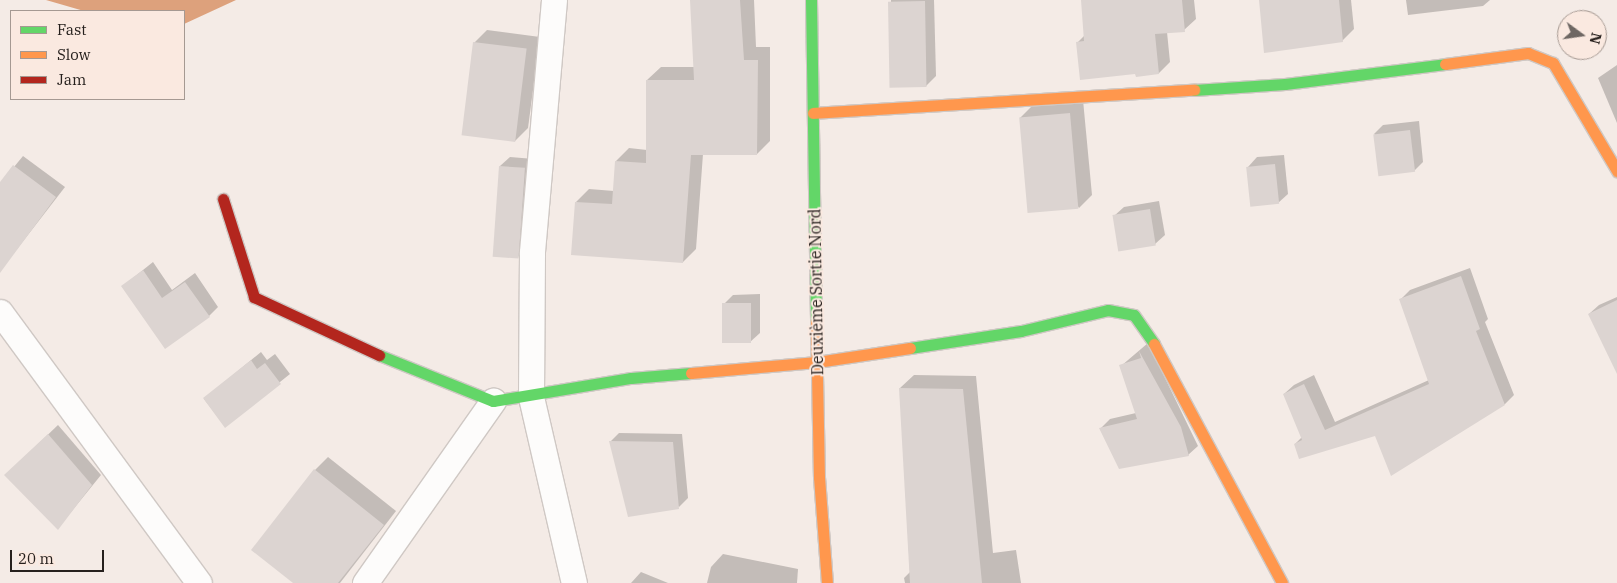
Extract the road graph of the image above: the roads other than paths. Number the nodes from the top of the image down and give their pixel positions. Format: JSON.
{"nodes":[{"id":1,"x":554,"y":0,"type":"edge"},
{"id":2,"x":811,"y":0,"type":"edge"},
{"id":3,"x":813,"y":113,"type":"junction"},
{"id":4,"x":1617,"y":171,"type":"edge"},
{"id":5,"x":223,"y":199,"type":"dead end"},
{"id":6,"x":0,"y":312,"type":"edge"},
{"id":7,"x":817,"y":362,"type":"junction"},
{"id":8,"x":531,"y":397,"type":"junction"},
{"id":9,"x":493,"y":401,"type":"junction"},
{"id":10,"x":199,"y":583,"type":"edge"},
{"id":11,"x":365,"y":583,"type":"edge"},
{"id":12,"x":574,"y":583,"type":"edge"},
{"id":13,"x":827,"y":583,"type":"edge"},
{"id":14,"x":1282,"y":583,"type":"edge"}],
"edges":[{"from":1,"to":8,"type":"street"},
{"from":2,"to":3,"type":"street","name":"Deuxième Sortie Nord"},
{"from":3,"to":4,"type":"street"},
{"from":3,"to":7,"type":"street","name":"Deuxième Sortie Nord"},
{"from":5,"to":9,"type":"street"},
{"from":6,"to":10,"type":"street"},
{"from":7,"to":8,"type":"street"},
{"from":7,"to":13,"type":"street","name":"Deuxième Sortie Nord"},
{"from":7,"to":14,"type":"street"},
{"from":8,"to":9,"type":"street"},
{"from":8,"to":12,"type":"street"},
{"from":9,"to":11,"type":"street"}]}
